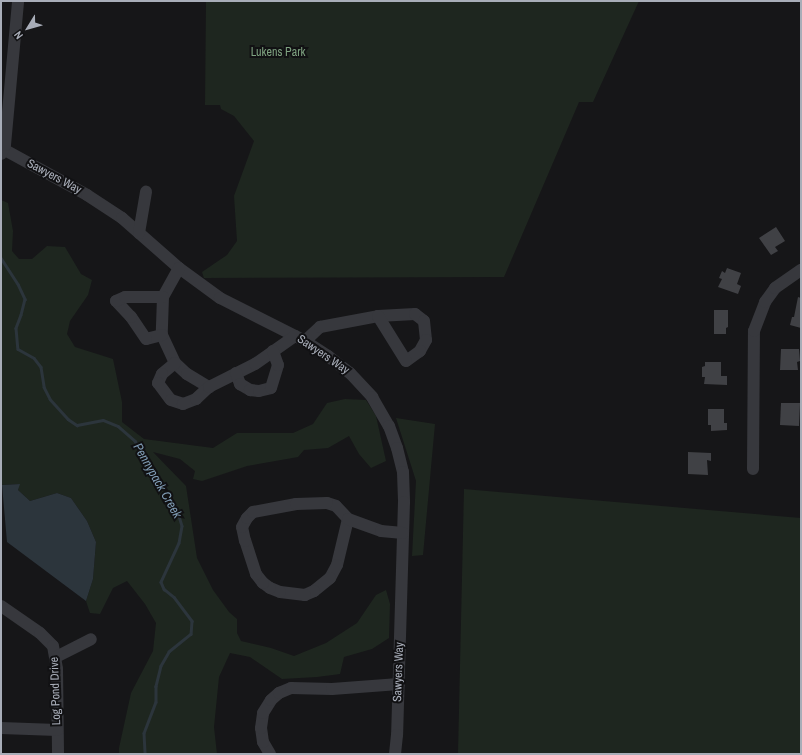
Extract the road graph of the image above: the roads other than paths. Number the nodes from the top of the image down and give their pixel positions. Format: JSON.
{"nodes":[{"id":1,"x":18,"y":1,"type":"edge"},
{"id":2,"x":2,"y":152,"type":"edge"},
{"id":3,"x":146,"y":192,"type":"dead end"},
{"id":4,"x":139,"y":233,"type":"junction"},
{"id":5,"x":179,"y":268,"type":"junction"},
{"id":6,"x":801,"y":270,"type":"edge"},
{"id":7,"x":162,"y":297,"type":"junction"},
{"id":8,"x":378,"y":316,"type":"dead end"},
{"id":9,"x":162,"y":335,"type":"junction"},
{"id":10,"x":300,"y":338,"type":"junction"},
{"id":11,"x":273,"y":351,"type":"junction"},
{"id":12,"x":175,"y":363,"type":"junction"},
{"id":13,"x":236,"y":373,"type":"junction"},
{"id":14,"x":209,"y":388,"type":"junction"},
{"id":15,"x":753,"y":469,"type":"dead end"},
{"id":16,"x":348,"y":519,"type":"junction"},
{"id":17,"x":403,"y":533,"type":"junction"},
{"id":18,"x":1,"y":606,"type":"edge"},
{"id":19,"x":91,"y":639,"type":"dead end"},
{"id":20,"x":56,"y":657,"type":"junction"},
{"id":21,"x":399,"y":684,"type":"junction"},
{"id":22,"x":1,"y":728,"type":"edge"},
{"id":23,"x":57,"y":730,"type":"junction"},
{"id":24,"x":58,"y":754,"type":"edge"},
{"id":25,"x":270,"y":754,"type":"edge"},
{"id":26,"x":394,"y":754,"type":"edge"}],
"edges":[{"from":1,"to":2,"type":"street"},
{"from":2,"to":4,"type":"street","name":"Sawyers Way"},
{"from":3,"to":4,"type":"street"},
{"from":4,"to":5,"type":"street","name":"Sawyers Way"},
{"from":5,"to":7,"type":"street"},
{"from":5,"to":10,"type":"street","name":"Sawyers Way"},
{"from":6,"to":15,"type":"street"},
{"from":7,"to":9,"type":"street"},
{"from":7,"to":9,"type":"street"},
{"from":8,"to":10,"type":"street"},
{"from":9,"to":12,"type":"street"},
{"from":10,"to":11,"type":"street"},
{"from":10,"to":17,"type":"street","name":"Sawyers Way"},
{"from":11,"to":13,"type":"street"},
{"from":11,"to":13,"type":"street"},
{"from":12,"to":14,"type":"street"},
{"from":12,"to":14,"type":"street"},
{"from":13,"to":14,"type":"street"},
{"from":16,"to":16,"type":"street"},
{"from":16,"to":17,"type":"street"},
{"from":17,"to":21,"type":"street","name":"Sawyers Way"},
{"from":18,"to":20,"type":"street","name":"Log Pond Drive"},
{"from":19,"to":20,"type":"street"},
{"from":20,"to":23,"type":"street","name":"Log Pond Drive"},
{"from":21,"to":25,"type":"street"},
{"from":21,"to":26,"type":"street","name":"Sawyers Way"},
{"from":22,"to":23,"type":"street"},
{"from":23,"to":24,"type":"street","name":"Log Pond Drive"}]}
